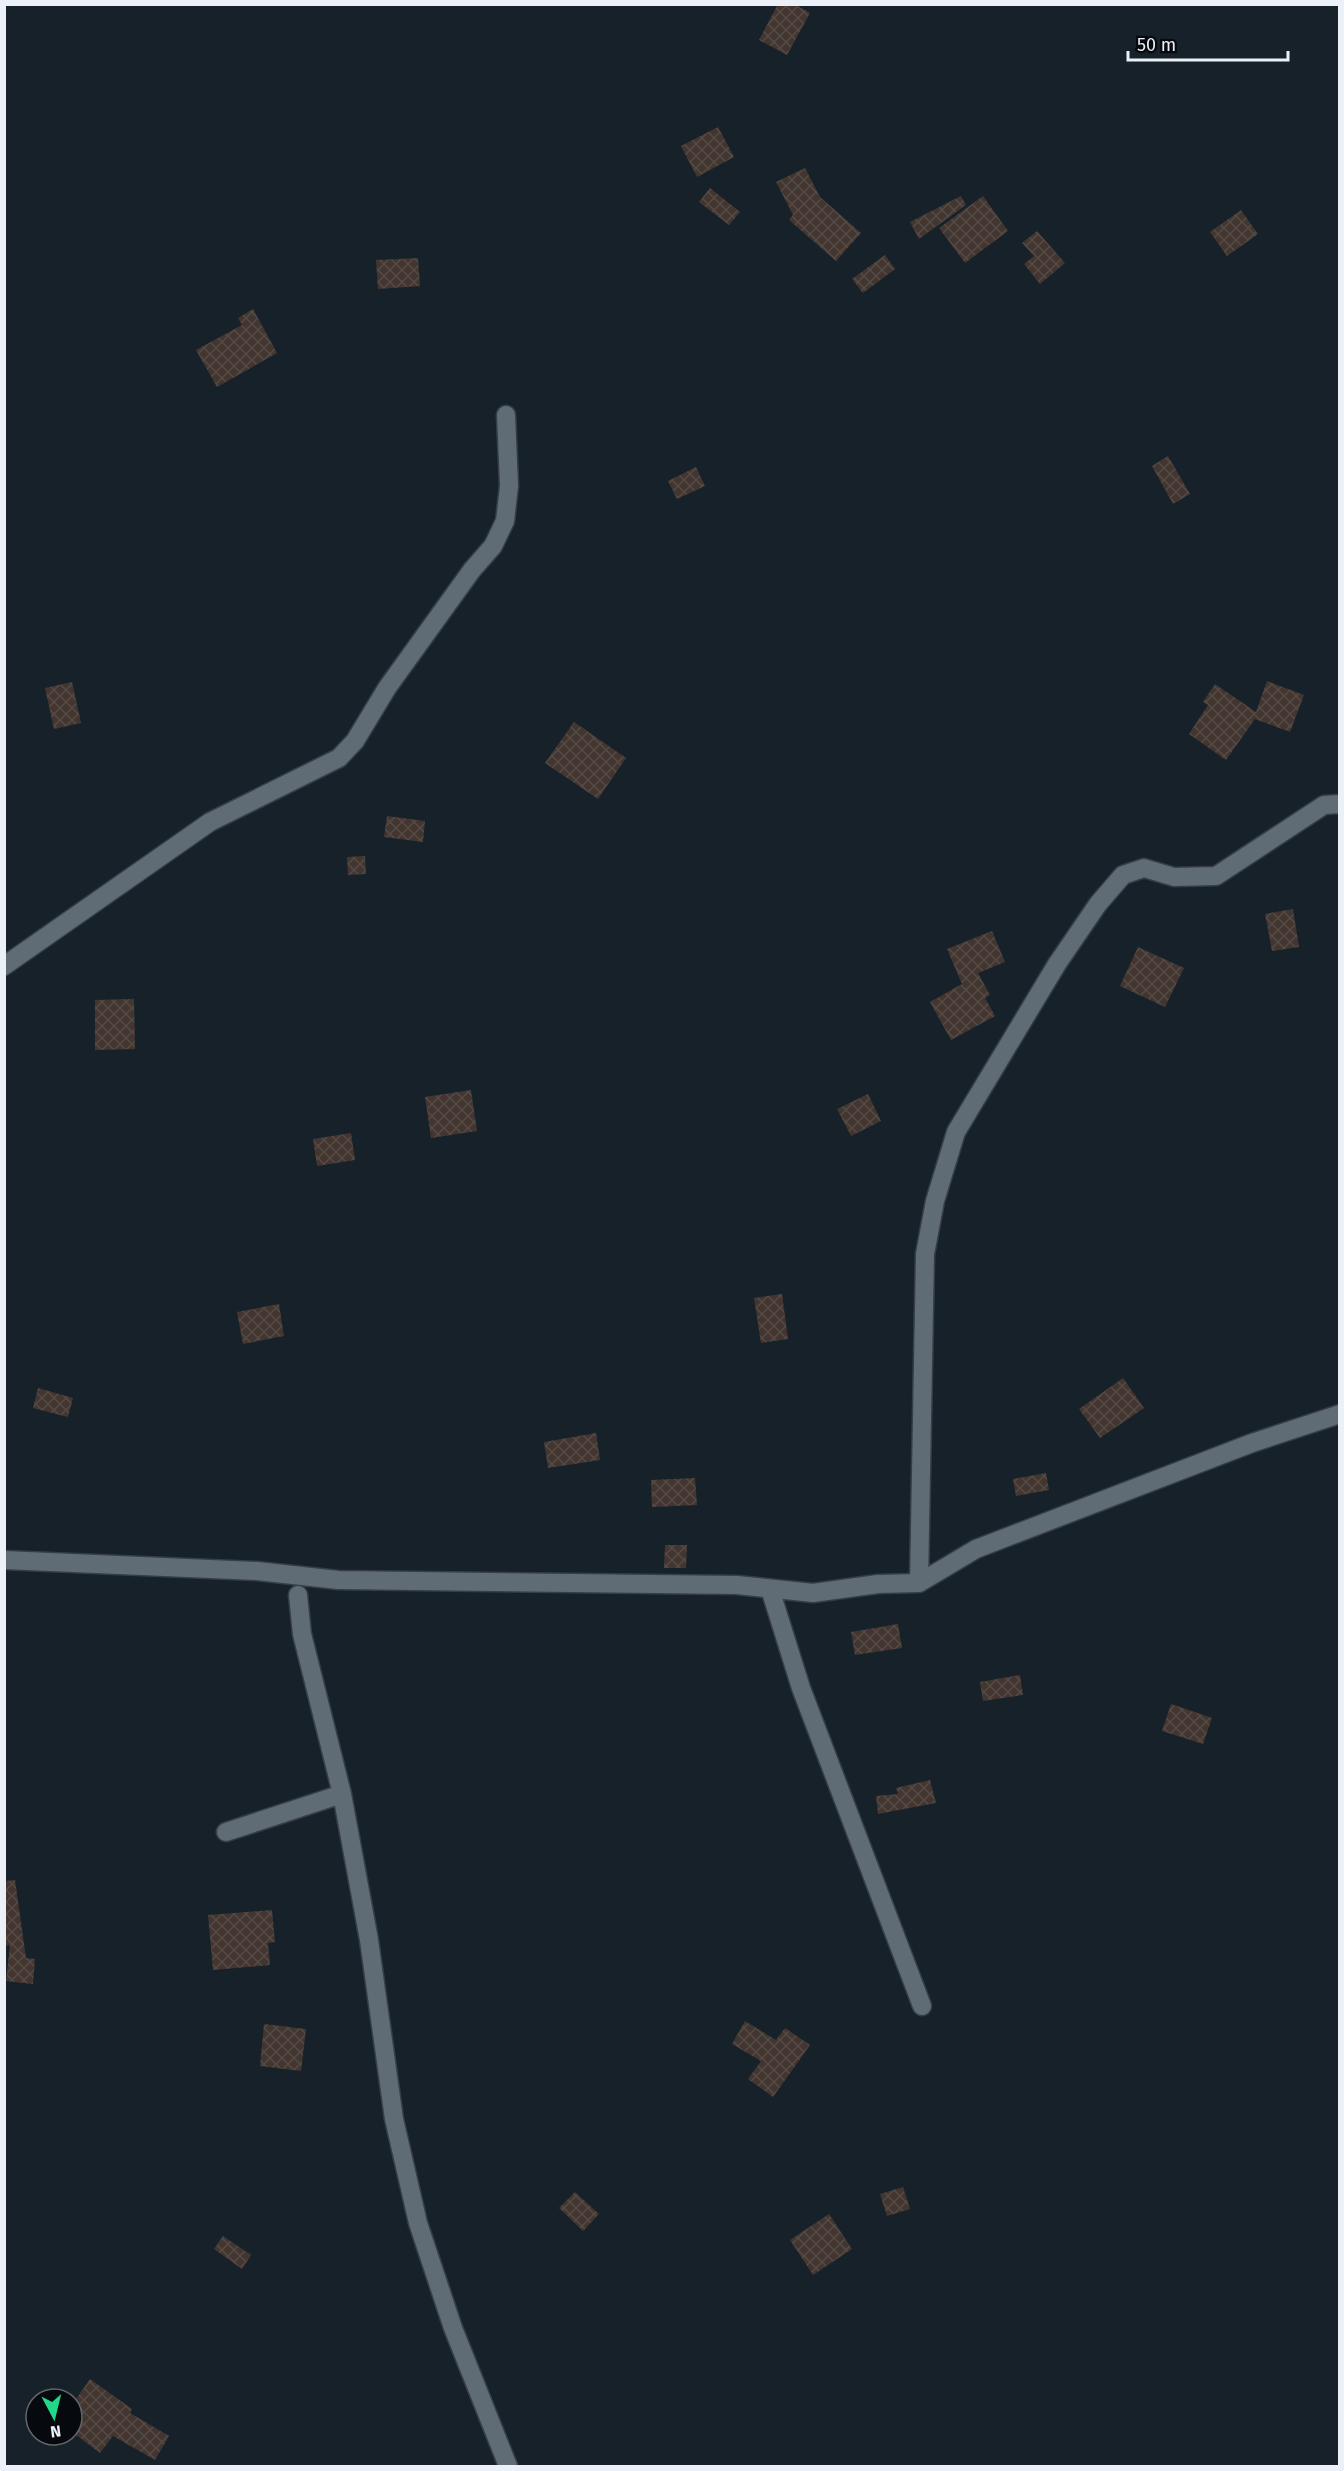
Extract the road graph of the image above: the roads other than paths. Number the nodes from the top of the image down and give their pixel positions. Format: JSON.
{"nodes":[{"id":1,"x":506,"y":415,"type":"dead end"},
{"id":2,"x":1340,"y":804,"type":"edge"},
{"id":3,"x":4,"y":966,"type":"edge"},
{"id":4,"x":1340,"y":1414,"type":"edge"},
{"id":5,"x":4,"y":1560,"type":"edge"},
{"id":6,"x":257,"y":1571,"type":"junction"},
{"id":7,"x":338,"y":1580,"type":"junction"},
{"id":8,"x":919,"y":1583,"type":"junction"},
{"id":9,"x":770,"y":1589,"type":"junction"},
{"id":10,"x":298,"y":1595,"type":"junction"},
{"id":11,"x":342,"y":1794,"type":"junction"},
{"id":12,"x":226,"y":1832,"type":"dead end"},
{"id":13,"x":922,"y":2006,"type":"dead end"},
{"id":14,"x":508,"y":2466,"type":"edge"}],
"edges":[{"from":1,"to":3,"type":"street"},
{"from":2,"to":8,"type":"street"},
{"from":4,"to":8,"type":"street"},
{"from":5,"to":6,"type":"street"},
{"from":6,"to":7,"type":"street"},
{"from":6,"to":10,"type":"street"},
{"from":7,"to":9,"type":"street"},
{"from":7,"to":10,"type":"street"},
{"from":8,"to":9,"type":"street"},
{"from":9,"to":13,"type":"street"},
{"from":10,"to":11,"type":"street"},
{"from":11,"to":12,"type":"street"},
{"from":11,"to":14,"type":"street"}]}
